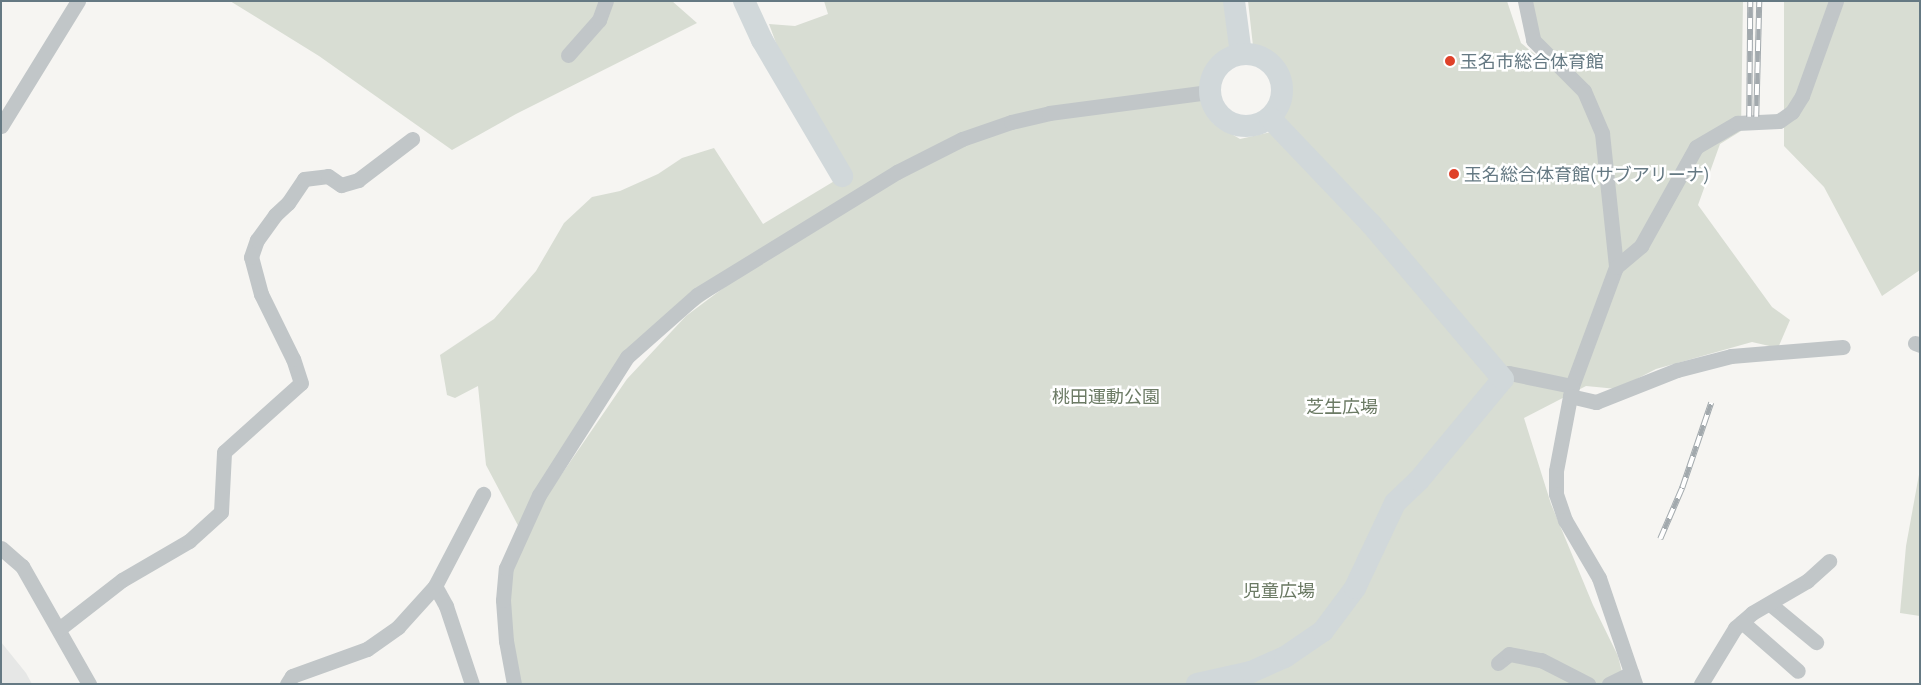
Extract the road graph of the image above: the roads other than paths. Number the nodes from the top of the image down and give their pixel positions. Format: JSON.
{"nodes":[{"id":1,"x":78,"y":1,"type":"edge"},
{"id":2,"x":606,"y":1,"type":"edge"},
{"id":3,"x":744,"y":1,"type":"edge"},
{"id":4,"x":1234,"y":1,"type":"edge"},
{"id":5,"x":1525,"y":1,"type":"edge"},
{"id":6,"x":1836,"y":1,"type":"edge"},
{"id":7,"x":1241,"y":54,"type":"junction"},
{"id":8,"x":568,"y":55,"type":"dead end"},
{"id":9,"x":1209,"y":92,"type":"junction"},
{"id":10,"x":1270,"y":118,"type":"junction"},
{"id":11,"x":1,"y":126,"type":"edge"},
{"id":12,"x":412,"y":139,"type":"dead end"},
{"id":13,"x":842,"y":176,"type":"dead end"},
{"id":14,"x":1616,"y":267,"type":"junction"},
{"id":15,"x":1843,"y":347,"type":"dead end"},
{"id":16,"x":1503,"y":379,"type":"junction"},
{"id":17,"x":1571,"y":391,"type":"junction"},
{"id":18,"x":483,"y":494,"type":"dead end"},
{"id":19,"x":1,"y":548,"type":"edge"},
{"id":20,"x":1829,"y":561,"type":"dead end"},
{"id":21,"x":435,"y":586,"type":"junction"},
{"id":22,"x":1770,"y":604,"type":"junction"},
{"id":23,"x":1742,"y":622,"type":"junction"},
{"id":24,"x":58,"y":628,"type":"junction"},
{"id":25,"x":1816,"y":642,"type":"dead end"},
{"id":26,"x":1498,"y":663,"type":"dead end"},
{"id":27,"x":1798,"y":672,"type":"dead end"},
{"id":28,"x":1634,"y":678,"type":"edge"},
{"id":29,"x":89,"y":684,"type":"edge"},
{"id":30,"x":287,"y":684,"type":"edge"},
{"id":31,"x":472,"y":684,"type":"edge"},
{"id":32,"x":514,"y":684,"type":"edge"},
{"id":33,"x":1197,"y":684,"type":"edge"},
{"id":34,"x":1588,"y":684,"type":"edge"},
{"id":35,"x":1609,"y":684,"type":"edge"},
{"id":36,"x":1701,"y":684,"type":"edge"}],
"edges":[{"from":1,"to":11,"type":"street"},
{"from":2,"to":8,"type":"street"},
{"from":3,"to":13,"type":"street"},
{"from":4,"to":7,"type":"street"},
{"from":5,"to":14,"type":"street"},
{"from":6,"to":14,"type":"street"},
{"from":7,"to":9,"type":"street"},
{"from":7,"to":10,"type":"street"},
{"from":9,"to":10,"type":"street"},
{"from":9,"to":32,"type":"street"},
{"from":10,"to":16,"type":"street"},
{"from":12,"to":24,"type":"street"},
{"from":14,"to":17,"type":"street"},
{"from":15,"to":17,"type":"street"},
{"from":16,"to":17,"type":"street"},
{"from":16,"to":33,"type":"street"},
{"from":17,"to":28,"type":"street"},
{"from":18,"to":21,"type":"street"},
{"from":19,"to":24,"type":"street"},
{"from":20,"to":22,"type":"street"},
{"from":21,"to":30,"type":"street"},
{"from":21,"to":31,"type":"street"},
{"from":22,"to":23,"type":"street"},
{"from":22,"to":25,"type":"street"},
{"from":23,"to":27,"type":"street"},
{"from":23,"to":36,"type":"street"},
{"from":24,"to":29,"type":"street"},
{"from":26,"to":34,"type":"street"},
{"from":28,"to":35,"type":"street"}]}
